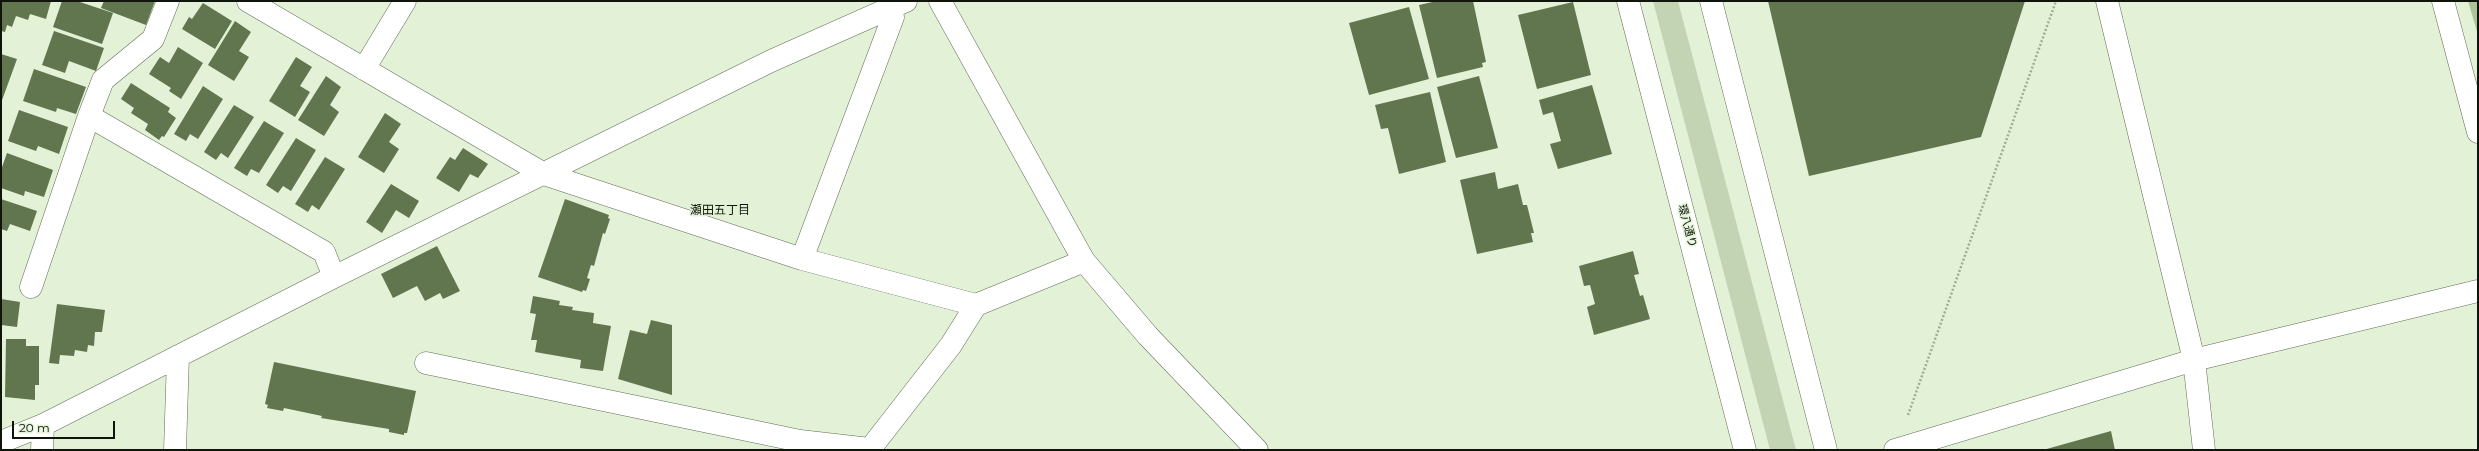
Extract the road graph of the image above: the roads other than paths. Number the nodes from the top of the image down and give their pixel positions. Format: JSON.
{"nodes":[{"id":1,"x":168,"y":1,"type":"edge"},
{"id":2,"x":248,"y":1,"type":"edge"},
{"id":3,"x":405,"y":1,"type":"edge"},
{"id":4,"x":940,"y":1,"type":"edge"},
{"id":5,"x":1628,"y":1,"type":"edge"},
{"id":6,"x":1711,"y":1,"type":"edge"},
{"id":7,"x":2107,"y":1,"type":"edge"},
{"id":8,"x":2443,"y":1,"type":"edge"},
{"id":9,"x":898,"y":5,"type":"edge"},
{"id":10,"x":364,"y":69,"type":"junction"},
{"id":11,"x":89,"y":116,"type":"junction"},
{"id":12,"x":2478,"y":132,"type":"edge"},
{"id":13,"x":544,"y":174,"type":"junction"},
{"id":14,"x":802,"y":259,"type":"junction"},
{"id":15,"x":1084,"y":260,"type":"junction"},
{"id":16,"x":334,"y":276,"type":"junction"},
{"id":17,"x":31,"y":287,"type":"dead end"},
{"id":18,"x":2478,"y":291,"type":"edge"},
{"id":19,"x":976,"y":305,"type":"junction"},
{"id":20,"x":178,"y":356,"type":"junction"},
{"id":21,"x":2194,"y":360,"type":"junction"},
{"id":22,"x":426,"y":363,"type":"dead end"},
{"id":23,"x":43,"y":425,"type":"junction"},
{"id":24,"x":1,"y":442,"type":"edge"},
{"id":25,"x":799,"y":446,"type":"edge"},
{"id":26,"x":1250,"y":448,"type":"edge"},
{"id":27,"x":42,"y":450,"type":"edge"},
{"id":28,"x":175,"y":450,"type":"edge"},
{"id":29,"x":1745,"y":450,"type":"edge"},
{"id":30,"x":1826,"y":450,"type":"edge"},
{"id":31,"x":1895,"y":450,"type":"edge"},
{"id":32,"x":2204,"y":450,"type":"edge"}],
"edges":[{"from":1,"to":11,"type":"street"},
{"from":2,"to":10,"type":"street"},
{"from":3,"to":10,"type":"street"},
{"from":4,"to":15,"type":"street"},
{"from":5,"to":29,"type":"street","name":"環八通り"},
{"from":6,"to":30,"type":"street"},
{"from":7,"to":21,"type":"street"},
{"from":8,"to":12,"type":"street"},
{"from":9,"to":13,"type":"street"},
{"from":9,"to":14,"type":"street"},
{"from":10,"to":13,"type":"street"},
{"from":11,"to":16,"type":"street"},
{"from":11,"to":17,"type":"street"},
{"from":13,"to":14,"type":"street"},
{"from":13,"to":16,"type":"street"},
{"from":14,"to":19,"type":"street"},
{"from":15,"to":19,"type":"street"},
{"from":15,"to":26,"type":"street"},
{"from":16,"to":20,"type":"street"},
{"from":18,"to":21,"type":"street"},
{"from":19,"to":25,"type":"street"},
{"from":20,"to":23,"type":"street"},
{"from":20,"to":28,"type":"street"},
{"from":21,"to":31,"type":"street"},
{"from":21,"to":32,"type":"street"},
{"from":22,"to":25,"type":"street"},
{"from":23,"to":24,"type":"street"},
{"from":23,"to":27,"type":"street"}]}
